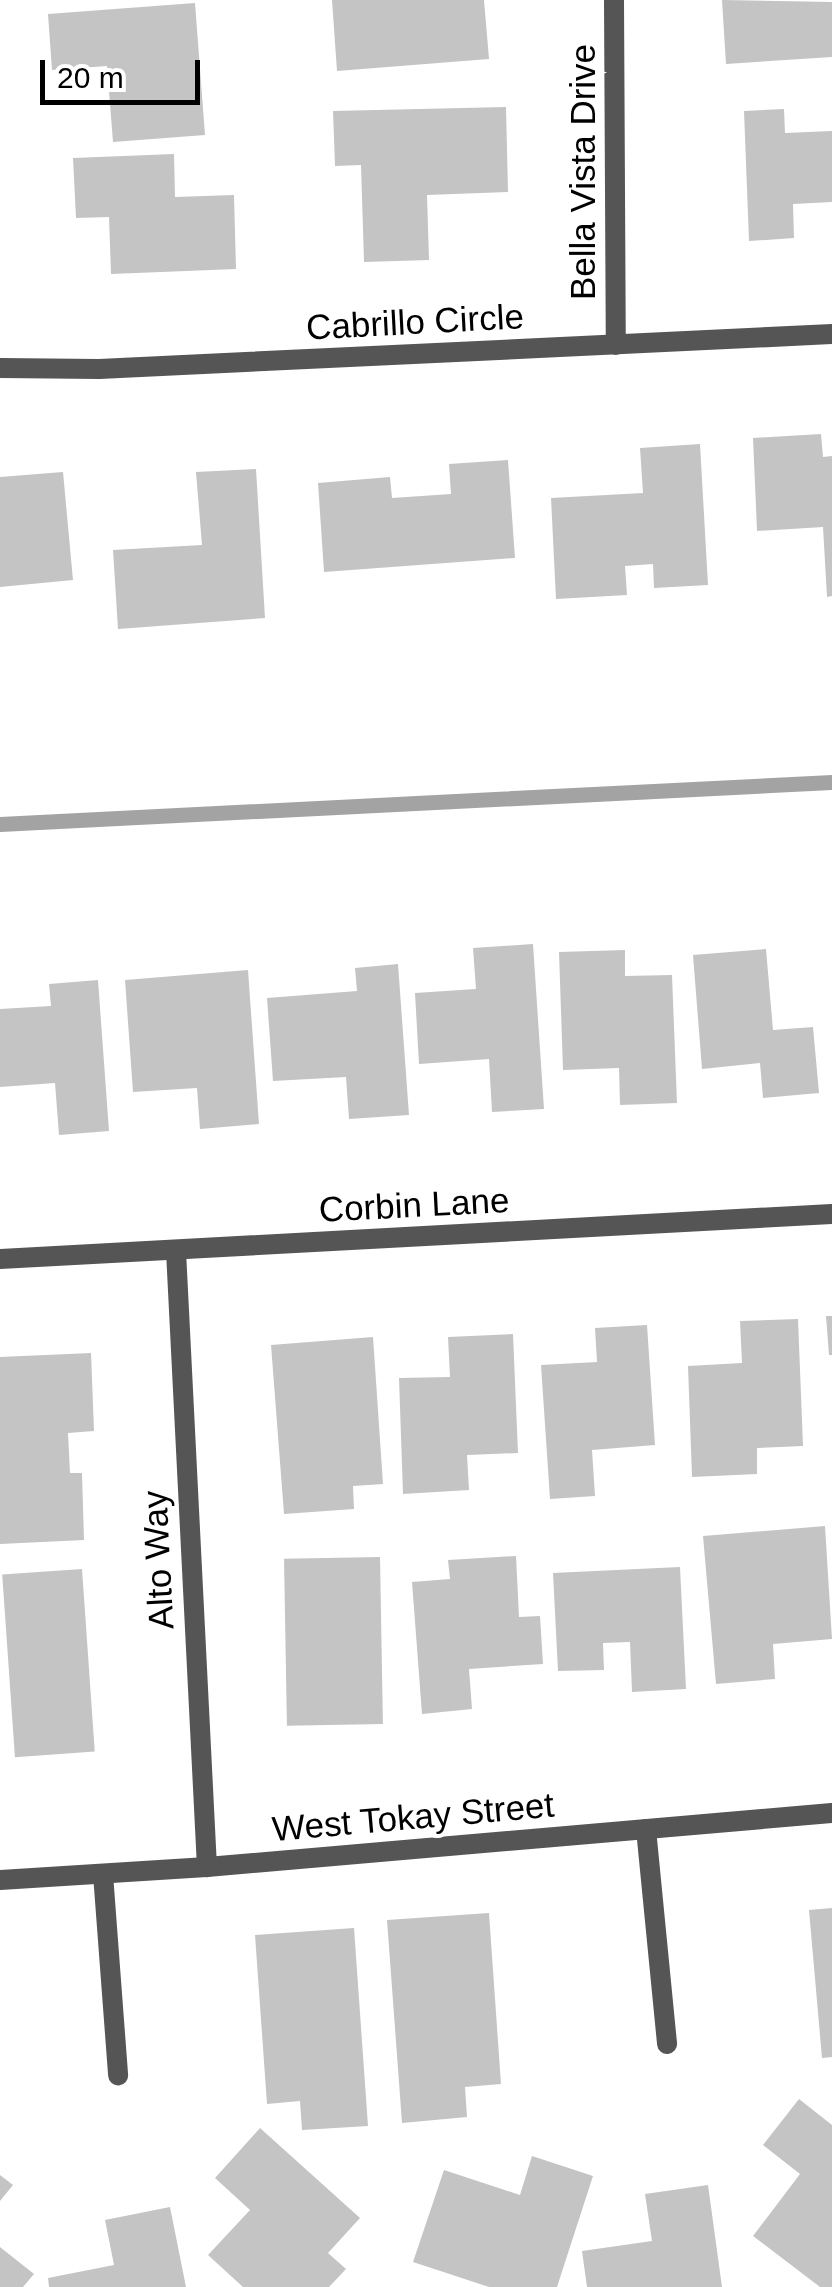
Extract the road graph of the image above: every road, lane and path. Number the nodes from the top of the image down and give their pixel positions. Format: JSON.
{"nodes":[{"id":1,"x":614,"y":0,"type":"edge"},
{"id":2,"x":832,"y":334,"type":"edge"},
{"id":3,"x":616,"y":344,"type":"junction"},
{"id":4,"x":0,"y":368,"type":"edge"},
{"id":5,"x":832,"y":1214,"type":"edge"},
{"id":6,"x":176,"y":1250,"type":"junction"},
{"id":7,"x":0,"y":1259,"type":"edge"},
{"id":8,"x":832,"y":1812,"type":"edge"},
{"id":9,"x":646,"y":1829,"type":"junction"},
{"id":10,"x":207,"y":1867,"type":"junction"},
{"id":11,"x":103,"y":1874,"type":"junction"},
{"id":12,"x":0,"y":1880,"type":"edge"},
{"id":13,"x":667,"y":2044,"type":"dead end"},
{"id":14,"x":118,"y":2075,"type":"dead end"}],
"edges":[{"from":1,"to":3,"type":"street","name":"Bella Vista Drive"},
{"from":2,"to":3,"type":"street","name":"Cabrillo Circle"},
{"from":3,"to":4,"type":"street","name":"Cabrillo Circle"},
{"from":5,"to":6,"type":"street","name":"Corbin Lane"},
{"from":6,"to":7,"type":"street","name":"Corbin Lane"},
{"from":6,"to":10,"type":"street","name":"Alto Way"},
{"from":8,"to":9,"type":"street","name":"West Tokay Street"},
{"from":9,"to":10,"type":"street","name":"West Tokay Street"},
{"from":9,"to":13,"type":"street"},
{"from":10,"to":11,"type":"street","name":"West Tokay Street"},
{"from":11,"to":12,"type":"street","name":"West Tokay Street"},
{"from":11,"to":14,"type":"street"}]}
